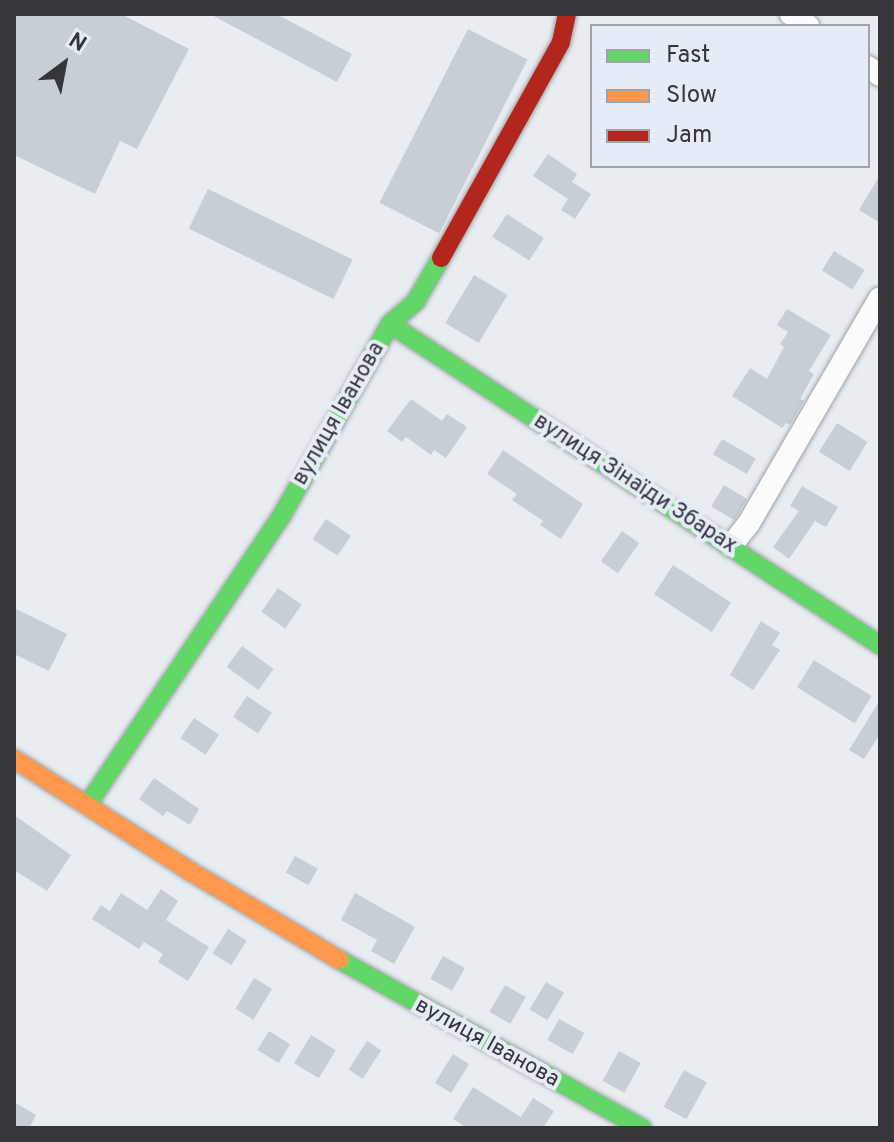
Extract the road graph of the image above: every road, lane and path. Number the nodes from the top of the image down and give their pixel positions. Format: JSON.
{"nodes":[{"id":1,"x":567,"y":14,"type":"edge"},
{"id":2,"x":880,"y":298,"type":"edge"},
{"id":3,"x":390,"y":324,"type":"junction"},
{"id":4,"x":731,"y":546,"type":"junction"},
{"id":5,"x":880,"y":645,"type":"edge"},
{"id":6,"x":14,"y":759,"type":"edge"},
{"id":7,"x":88,"y":804,"type":"junction"},
{"id":8,"x":642,"y":1128,"type":"edge"}],
"edges":[{"from":1,"to":3,"type":"street","name":"вулиця Іванова"},
{"from":2,"to":4,"type":"street"},
{"from":3,"to":4,"type":"street","name":"вулиця Зінаїди Збарах"},
{"from":3,"to":7,"type":"street","name":"вулиця Іванова"},
{"from":4,"to":5,"type":"street","name":"вулиця Зінаїди Збарах"},
{"from":6,"to":7,"type":"street","name":"вулиця Іванова"},
{"from":7,"to":8,"type":"street","name":"вулиця Іванова"}]}
